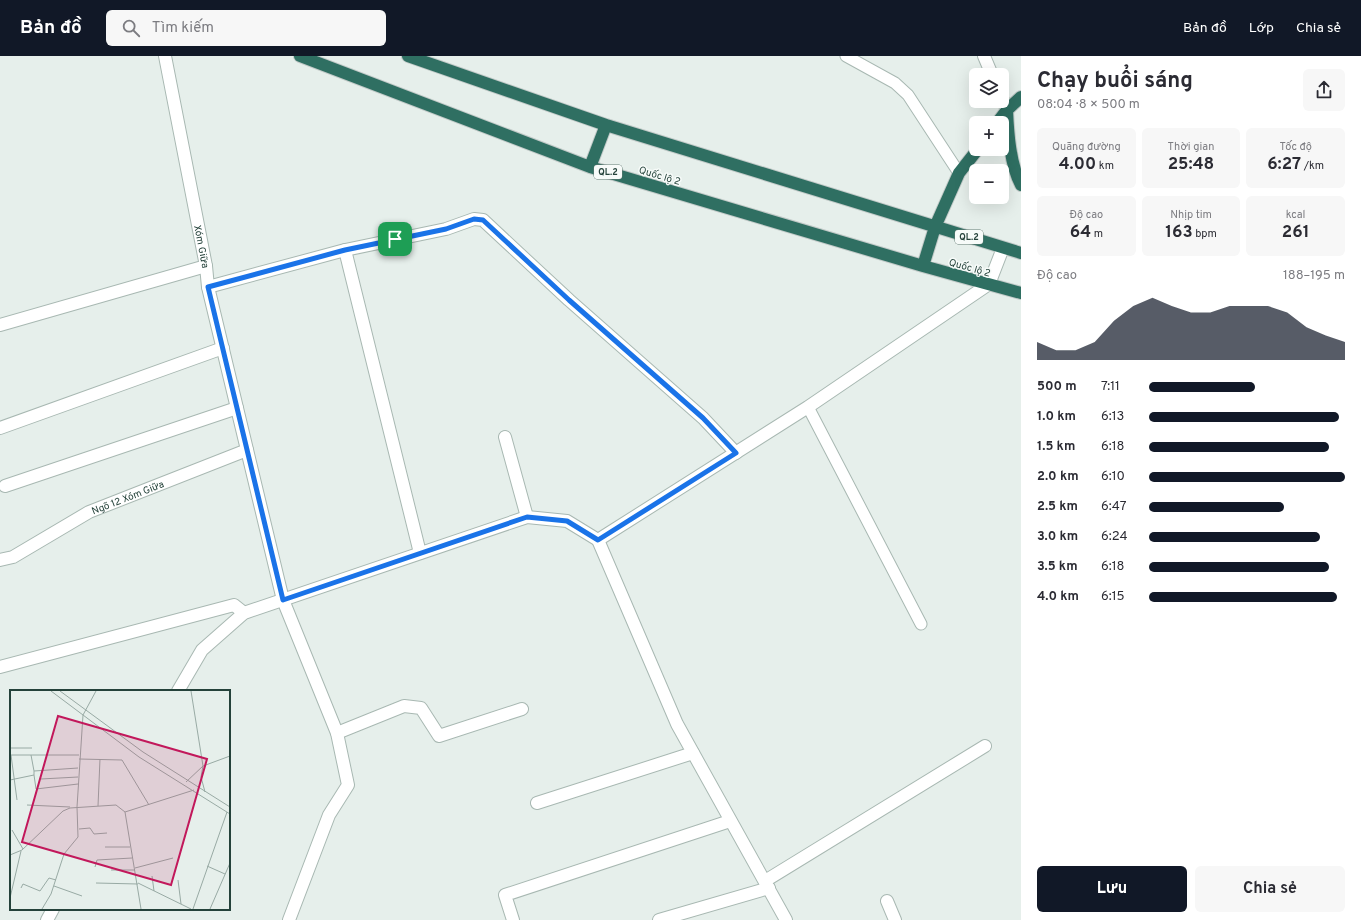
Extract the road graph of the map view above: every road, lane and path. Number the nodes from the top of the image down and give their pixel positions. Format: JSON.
{"nodes":[{"id":1,"x":165,"y":56,"type":"edge"},
{"id":2,"x":300,"y":56,"type":"edge"},
{"id":3,"x":408,"y":56,"type":"edge"},
{"id":4,"x":846,"y":56,"type":"edge"},
{"id":5,"x":984,"y":56,"type":"edge"},
{"id":6,"x":989,"y":68,"type":"edge"},
{"id":7,"x":1021,"y":97,"type":"edge"},
{"id":8,"x":1007,"y":110,"type":"junction"},
{"id":9,"x":1002,"y":116,"type":"edge"},
{"id":10,"x":606,"y":125,"type":"junction"},
{"id":11,"x":972,"y":156,"type":"edge"},
{"id":12,"x":590,"y":167,"type":"junction"},
{"id":13,"x":959,"y":173,"type":"junction"},
{"id":14,"x":1021,"y":185,"type":"edge"},
{"id":15,"x":935,"y":227,"type":"junction"},
{"id":16,"x":1003,"y":248,"type":"junction"},
{"id":17,"x":345,"y":250,"type":"junction"},
{"id":18,"x":1021,"y":253,"type":"edge"},
{"id":19,"x":206,"y":266,"type":"junction"},
{"id":20,"x":923,"y":266,"type":"junction"},
{"id":21,"x":989,"y":284,"type":"junction"},
{"id":22,"x":208,"y":287,"type":"junction"},
{"id":23,"x":1021,"y":294,"type":"edge"},
{"id":24,"x":0,"y":325,"type":"edge"},
{"id":25,"x":223,"y":348,"type":"junction"},
{"id":26,"x":808,"y":407,"type":"junction"},
{"id":27,"x":237,"y":408,"type":"junction"},
{"id":28,"x":0,"y":428,"type":"edge"},
{"id":29,"x":505,"y":437,"type":"dead end"},
{"id":30,"x":247,"y":450,"type":"junction"},
{"id":31,"x":736,"y":453,"type":"junction"},
{"id":32,"x":5,"y":486,"type":"dead end"},
{"id":33,"x":527,"y":517,"type":"junction"},
{"id":34,"x":598,"y":540,"type":"junction"},
{"id":35,"x":420,"y":553,"type":"junction"},
{"id":36,"x":0,"y":560,"type":"edge"},
{"id":37,"x":283,"y":600,"type":"junction"},
{"id":38,"x":244,"y":613,"type":"junction"},
{"id":39,"x":921,"y":624,"type":"dead end"},
{"id":40,"x":0,"y":667,"type":"edge"},
{"id":41,"x":179,"y":690,"type":"edge"},
{"id":42,"x":522,"y":709,"type":"dead end"},
{"id":43,"x":337,"y":733,"type":"junction"},
{"id":44,"x":985,"y":746,"type":"dead end"},
{"id":45,"x":693,"y":753,"type":"junction"},
{"id":46,"x":537,"y":803,"type":"dead end"},
{"id":47,"x":730,"y":821,"type":"junction"},
{"id":48,"x":767,"y":885,"type":"junction"},
{"id":49,"x":886,"y":901,"type":"dead end"},
{"id":50,"x":52,"y":910,"type":"edge"},
{"id":51,"x":47,"y":920,"type":"edge"},
{"id":52,"x":289,"y":920,"type":"edge"},
{"id":53,"x":513,"y":920,"type":"edge"},
{"id":54,"x":659,"y":920,"type":"edge"},
{"id":55,"x":786,"y":920,"type":"edge"},
{"id":56,"x":896,"y":920,"type":"edge"}],
"edges":[{"from":1,"to":19,"type":"street","name":"Xóm Giữa"},
{"from":2,"to":12,"type":"highway","name":"Quốc lộ 2","number":"QL.2"},
{"from":3,"to":10,"type":"highway","number":"QL.2"},
{"from":4,"to":13,"type":"lane"},
{"from":5,"to":6,"type":"street"},
{"from":7,"to":8,"type":"highway"},
{"from":8,"to":9,"type":"highway"},
{"from":8,"to":14,"type":"highway"},
{"from":10,"to":12,"type":"highway"},
{"from":10,"to":15,"type":"highway","number":"QL.2"},
{"from":11,"to":13,"type":"highway"},
{"from":12,"to":20,"type":"highway","name":"Quốc lộ 2","number":"QL.2"},
{"from":13,"to":15,"type":"highway"},
{"from":15,"to":16,"type":"highway","number":"QL.2"},
{"from":15,"to":20,"type":"highway"},
{"from":16,"to":18,"type":"highway","number":"QL.2"},
{"from":16,"to":21,"type":"street"},
{"from":17,"to":22,"type":"street"},
{"from":17,"to":31,"type":"street"},
{"from":17,"to":35,"type":"street"},
{"from":19,"to":22,"type":"street","name":"Xóm Giữa"},
{"from":19,"to":24,"type":"street"},
{"from":20,"to":21,"type":"highway","name":"Quốc lộ 2","number":"QL.2"},
{"from":21,"to":23,"type":"highway","name":"Quốc lộ 2","number":"QL.2"},
{"from":21,"to":26,"type":"street"},
{"from":22,"to":25,"type":"street","name":"Xóm Giữa"},
{"from":25,"to":27,"type":"street","name":"Xóm Giữa"},
{"from":25,"to":28,"type":"street"},
{"from":26,"to":31,"type":"street"},
{"from":26,"to":39,"type":"lane"},
{"from":27,"to":30,"type":"street","name":"Xóm Giữa"},
{"from":27,"to":32,"type":"street"},
{"from":29,"to":33,"type":"street"},
{"from":30,"to":36,"type":"street","name":"Ngõ 12 Xóm Giữa"},
{"from":30,"to":37,"type":"street","name":"Xóm Giữa"},
{"from":31,"to":34,"type":"street"},
{"from":33,"to":34,"type":"street"},
{"from":33,"to":35,"type":"street"},
{"from":34,"to":45,"type":"street"},
{"from":35,"to":37,"type":"street"},
{"from":37,"to":38,"type":"street"},
{"from":37,"to":43,"type":"street","name":"Xóm Giữa"},
{"from":38,"to":40,"type":"street"},
{"from":38,"to":41,"type":"street"},
{"from":42,"to":43,"type":"street"},
{"from":43,"to":52,"type":"street","name":"Xóm Giữa"},
{"from":44,"to":48,"type":"street"},
{"from":45,"to":46,"type":"street"},
{"from":45,"to":47,"type":"street"},
{"from":47,"to":48,"type":"street"},
{"from":47,"to":53,"type":"street"},
{"from":48,"to":54,"type":"street"},
{"from":48,"to":55,"type":"street"},
{"from":49,"to":56,"type":"street"},
{"from":50,"to":51,"type":"street"}]}
